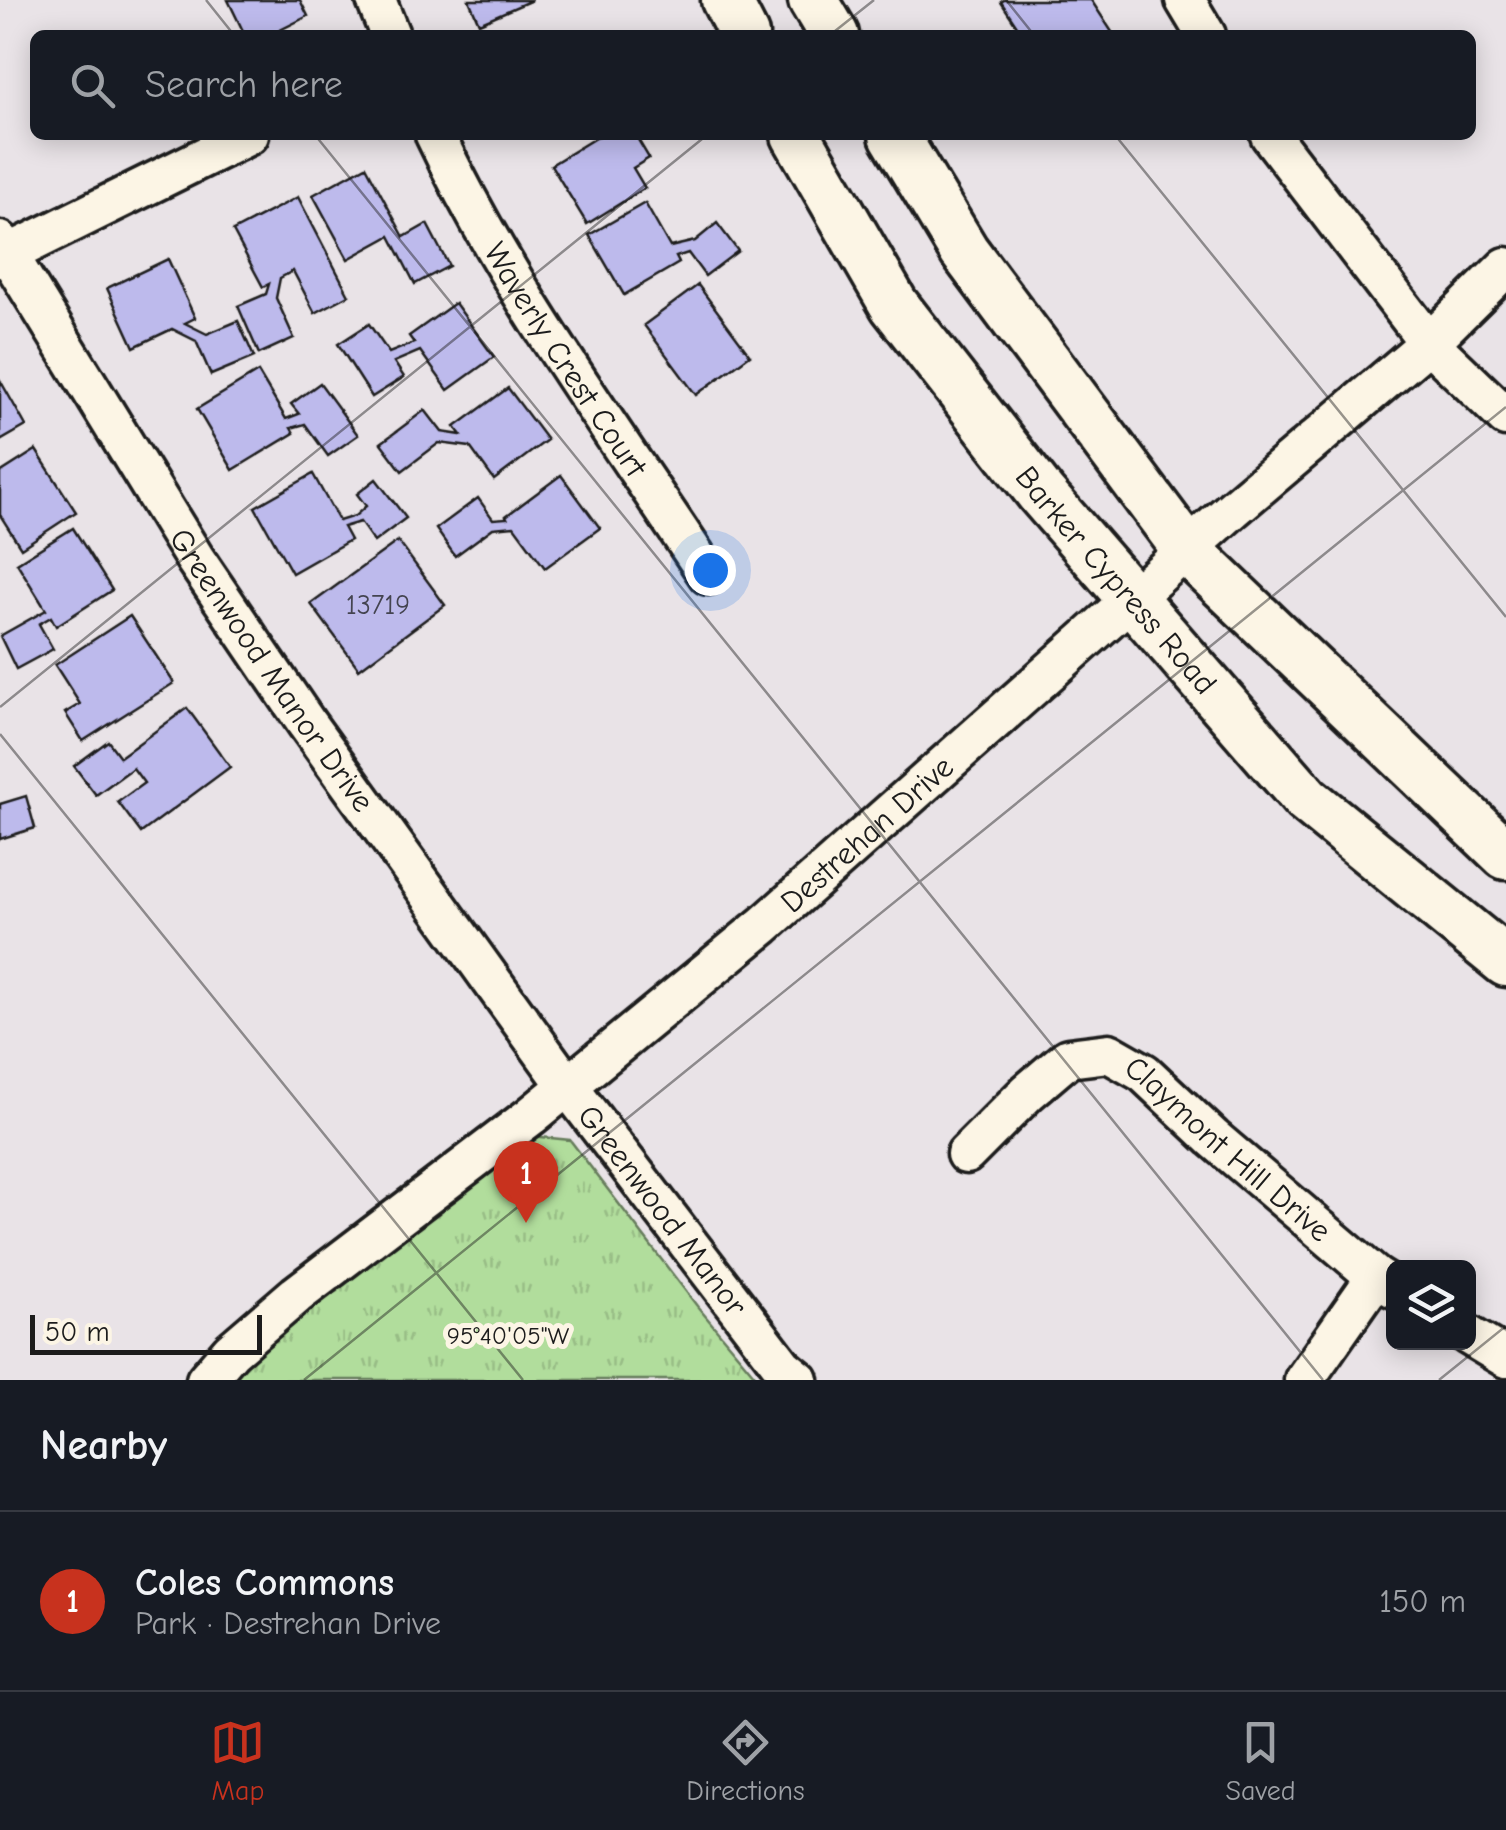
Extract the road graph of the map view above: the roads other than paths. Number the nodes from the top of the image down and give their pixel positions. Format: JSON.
{"nodes":[{"id":1,"x":376,"y":0,"type":"edge"},
{"id":2,"x":726,"y":0,"type":"edge"},
{"id":3,"x":813,"y":0,"type":"edge"},
{"id":4,"x":1184,"y":0,"type":"edge"},
{"id":5,"x":388,"y":30,"type":"edge"},
{"id":6,"x":741,"y":30,"type":"edge"},
{"id":7,"x":831,"y":30,"type":"edge"},
{"id":8,"x":1203,"y":30,"type":"edge"},
{"id":9,"x":238,"y":140,"type":"edge"},
{"id":10,"x":436,"y":140,"type":"edge"},
{"id":11,"x":799,"y":140,"type":"edge"},
{"id":12,"x":897,"y":140,"type":"edge"},
{"id":13,"x":1274,"y":140,"type":"edge"},
{"id":14,"x":2,"y":251,"type":"edge"},
{"id":15,"x":1506,"y":267,"type":"edge"},
{"id":16,"x":1429,"y":344,"type":"junction"},
{"id":17,"x":1506,"y":417,"type":"edge"},
{"id":18,"x":1187,"y":550,"type":"junction"},
{"id":19,"x":708,"y":575,"type":"dead end"},
{"id":20,"x":1133,"y":596,"type":"junction"},
{"id":21,"x":1506,"y":855,"type":"edge"},
{"id":22,"x":1506,"y":962,"type":"edge"},
{"id":23,"x":566,"y":1084,"type":"junction"},
{"id":24,"x":966,"y":1154,"type":"dead end"},
{"id":25,"x":1385,"y":1283,"type":"edge"},
{"id":26,"x":1476,"y":1340,"type":"edge"},
{"id":27,"x":1506,"y":1358,"type":"edge"},
{"id":28,"x":206,"y":1380,"type":"edge"},
{"id":29,"x":799,"y":1380,"type":"edge"},
{"id":30,"x":1304,"y":1380,"type":"edge"}],
"edges":[{"from":1,"to":5,"type":"street"},
{"from":2,"to":6,"type":"main road"},
{"from":3,"to":7,"type":"main road"},
{"from":4,"to":8,"type":"street"},
{"from":9,"to":14,"type":"street"},
{"from":10,"to":19,"type":"street","name":"Waverly Crest Court"},
{"from":11,"to":20,"type":"main road","name":"Barker Cypress Road"},
{"from":12,"to":18,"type":"main road"},
{"from":13,"to":16,"type":"street"},
{"from":14,"to":23,"type":"street","name":"Greenwood Manor Drive"},
{"from":15,"to":16,"type":"street","name":"Destrehan Drive"},
{"from":16,"to":17,"type":"street"},
{"from":16,"to":18,"type":"street","name":"Destrehan Drive"},
{"from":18,"to":20,"type":"street","name":"Destrehan Drive"},
{"from":18,"to":21,"type":"main road"},
{"from":20,"to":22,"type":"main road","name":"Barker Cypress Road"},
{"from":20,"to":23,"type":"street","name":"Destrehan Drive"},
{"from":23,"to":28,"type":"street","name":"Destrehan Drive"},
{"from":23,"to":29,"type":"street","name":"Greenwood Manor"},
{"from":24,"to":25,"type":"street","name":"Claymont Hill Drive"},
{"from":25,"to":30,"type":"street"},
{"from":26,"to":27,"type":"street"}]}
